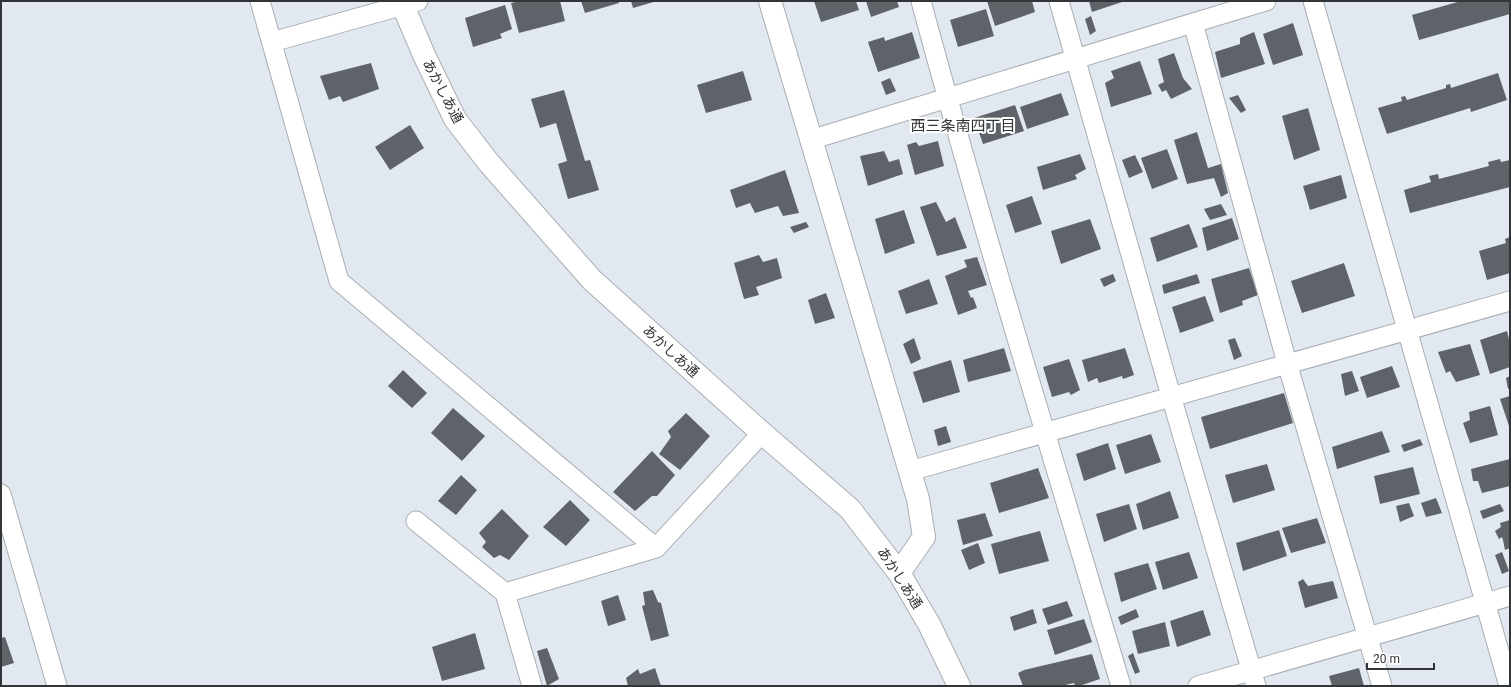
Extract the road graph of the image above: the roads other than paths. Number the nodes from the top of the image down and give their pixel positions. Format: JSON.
{"nodes":[{"id":1,"x":260,"y":1,"type":"edge"},
{"id":2,"x":770,"y":1,"type":"edge"},
{"id":3,"x":921,"y":1,"type":"edge"},
{"id":4,"x":1059,"y":1,"type":"edge"},
{"id":5,"x":1266,"y":1,"type":"edge"},
{"id":6,"x":1313,"y":1,"type":"edge"},
{"id":7,"x":407,"y":3,"type":"edge"},
{"id":8,"x":1193,"y":23,"type":"junction"},
{"id":9,"x":272,"y":42,"type":"junction"},
{"id":10,"x":1075,"y":58,"type":"junction"},
{"id":11,"x":947,"y":97,"type":"junction"},
{"id":12,"x":810,"y":140,"type":"junction"},
{"id":13,"x":1510,"y":300,"type":"edge"},
{"id":14,"x":1405,"y":329,"type":"junction"},
{"id":15,"x":1287,"y":363,"type":"junction"},
{"id":16,"x":1171,"y":396,"type":"junction"},
{"id":17,"x":1045,"y":432,"type":"junction"},
{"id":18,"x":762,"y":433,"type":"junction"},
{"id":19,"x":910,"y":471,"type":"junction"},
{"id":20,"x":1,"y":494,"type":"edge"},
{"id":21,"x":416,"y":521,"type":"dead end"},
{"id":22,"x":656,"y":548,"type":"junction"},
{"id":23,"x":900,"y":573,"type":"junction"},
{"id":24,"x":506,"y":593,"type":"junction"},
{"id":25,"x":1510,"y":596,"type":"edge"},
{"id":26,"x":1486,"y":604,"type":"junction"},
{"id":27,"x":1368,"y":637,"type":"junction"},
{"id":28,"x":1253,"y":678,"type":"edge"},
{"id":29,"x":57,"y":686,"type":"edge"},
{"id":30,"x":532,"y":686,"type":"edge"},
{"id":31,"x":959,"y":686,"type":"edge"},
{"id":32,"x":1122,"y":686,"type":"edge"},
{"id":33,"x":1198,"y":686,"type":"edge"},
{"id":34,"x":1382,"y":686,"type":"edge"},
{"id":35,"x":1509,"y":686,"type":"edge"}],
"edges":[{"from":1,"to":9,"type":"street"},
{"from":2,"to":12,"type":"street"},
{"from":3,"to":11,"type":"street"},
{"from":4,"to":10,"type":"street"},
{"from":5,"to":8,"type":"street"},
{"from":6,"to":14,"type":"street"},
{"from":7,"to":9,"type":"street"},
{"from":7,"to":18,"type":"street","name":"あかしあ通"},
{"from":8,"to":10,"type":"street"},
{"from":8,"to":15,"type":"street"},
{"from":9,"to":22,"type":"street"},
{"from":10,"to":11,"type":"street"},
{"from":10,"to":16,"type":"street"},
{"from":11,"to":12,"type":"street"},
{"from":11,"to":17,"type":"street"},
{"from":12,"to":19,"type":"street"},
{"from":13,"to":14,"type":"street"},
{"from":14,"to":15,"type":"street"},
{"from":14,"to":26,"type":"street"},
{"from":15,"to":16,"type":"street"},
{"from":15,"to":27,"type":"street"},
{"from":16,"to":17,"type":"street"},
{"from":16,"to":28,"type":"street"},
{"from":17,"to":19,"type":"street"},
{"from":17,"to":32,"type":"street"},
{"from":18,"to":22,"type":"street"},
{"from":18,"to":23,"type":"street","name":"あかしあ通"},
{"from":19,"to":23,"type":"street"},
{"from":20,"to":29,"type":"street"},
{"from":21,"to":24,"type":"street"},
{"from":22,"to":24,"type":"street"},
{"from":23,"to":31,"type":"street","name":"あかしあ通"},
{"from":24,"to":30,"type":"street"},
{"from":25,"to":26,"type":"street"},
{"from":26,"to":27,"type":"street"},
{"from":26,"to":35,"type":"street"},
{"from":27,"to":28,"type":"street"},
{"from":27,"to":34,"type":"street"},
{"from":28,"to":33,"type":"street"}]}
